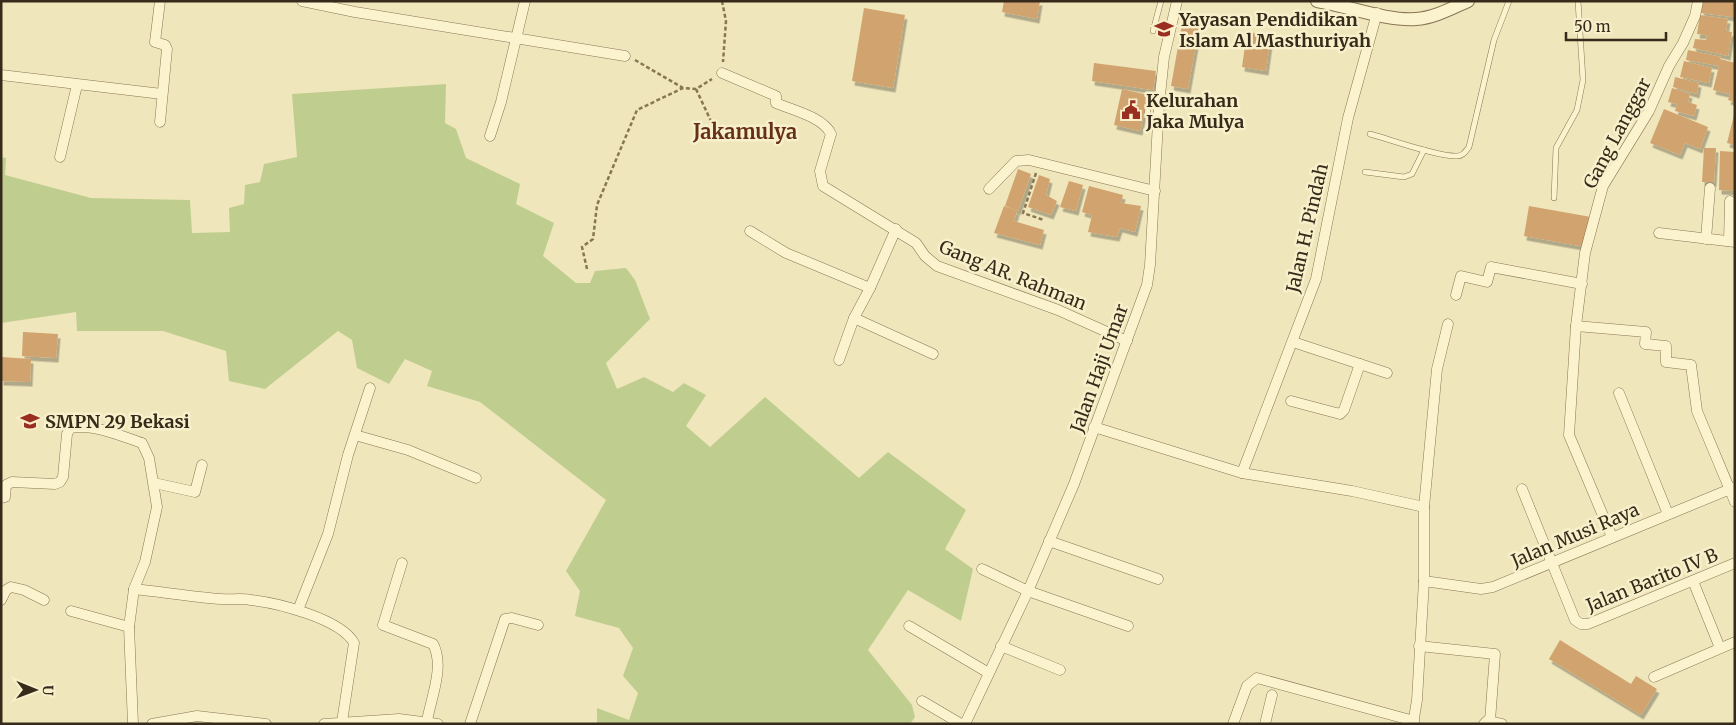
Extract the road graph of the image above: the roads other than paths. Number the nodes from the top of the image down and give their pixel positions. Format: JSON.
{"nodes":[{"id":1,"x":160,"y":1,"type":"edge"},
{"id":2,"x":302,"y":1,"type":"edge"},
{"id":3,"x":525,"y":1,"type":"edge"},
{"id":4,"x":1160,"y":1,"type":"edge"},
{"id":5,"x":1177,"y":1,"type":"edge"},
{"id":6,"x":1317,"y":1,"type":"edge"},
{"id":7,"x":1468,"y":1,"type":"edge"},
{"id":8,"x":1509,"y":1,"type":"edge"},
{"id":9,"x":1578,"y":1,"type":"edge"},
{"id":10,"x":1698,"y":1,"type":"edge"},
{"id":11,"x":1446,"y":5,"type":"edge"},
{"id":12,"x":1377,"y":13,"type":"junction"},
{"id":13,"x":1153,"y":31,"type":"dead end"},
{"id":14,"x":516,"y":38,"type":"junction"},
{"id":15,"x":625,"y":56,"type":"road end"},
{"id":16,"x":722,"y":73,"type":"road end"},
{"id":17,"x":1,"y":75,"type":"edge"},
{"id":18,"x":77,"y":85,"type":"junction"},
{"id":19,"x":162,"y":94,"type":"junction"},
{"id":20,"x":1159,"y":104,"type":"junction"},
{"id":21,"x":1147,"y":115,"type":"dead end"},
{"id":22,"x":160,"y":122,"type":"dead end"},
{"id":23,"x":1370,"y":134,"type":"dead end"},
{"id":24,"x":490,"y":136,"type":"dead end"},
{"id":25,"x":1424,"y":150,"type":"junction"},
{"id":26,"x":60,"y":157,"type":"dead end"},
{"id":27,"x":1365,"y":172,"type":"dead end"},
{"id":28,"x":1710,"y":188,"type":"dead end"},
{"id":29,"x":989,"y":189,"type":"dead end"},
{"id":30,"x":1155,"y":191,"type":"junction"},
{"id":31,"x":1554,"y":198,"type":"dead end"},
{"id":32,"x":1730,"y":201,"type":"dead end"},
{"id":33,"x":896,"y":229,"type":"junction"},
{"id":34,"x":750,"y":231,"type":"dead end"},
{"id":35,"x":1659,"y":233,"type":"dead end"},
{"id":36,"x":1706,"y":239,"type":"junction"},
{"id":37,"x":1732,"y":242,"type":"edge"},
{"id":38,"x":1582,"y":284,"type":"junction"},
{"id":39,"x":870,"y":288,"type":"junction"},
{"id":40,"x":1456,"y":296,"type":"dead end"},
{"id":41,"x":854,"y":318,"type":"junction"},
{"id":42,"x":1448,"y":324,"type":"dead end"},
{"id":43,"x":1576,"y":326,"type":"junction"},
{"id":44,"x":1127,"y":341,"type":"junction"},
{"id":45,"x":1293,"y":342,"type":"junction"},
{"id":46,"x":933,"y":354,"type":"dead end"},
{"id":47,"x":839,"y":360,"type":"dead end"},
{"id":48,"x":1360,"y":364,"type":"junction"},
{"id":49,"x":1387,"y":373,"type":"dead end"},
{"id":50,"x":370,"y":388,"type":"dead end"},
{"id":51,"x":1619,"y":392,"type":"dead end"},
{"id":52,"x":1291,"y":401,"type":"dead end"},
{"id":53,"x":1094,"y":427,"type":"junction"},
{"id":54,"x":355,"y":435,"type":"junction"},
{"id":55,"x":202,"y":465,"type":"dead end"},
{"id":56,"x":1242,"y":473,"type":"junction"},
{"id":57,"x":476,"y":478,"type":"dead end"},
{"id":58,"x":154,"y":483,"type":"junction"},
{"id":59,"x":1732,"y":488,"type":"edge"},
{"id":60,"x":1522,"y":489,"type":"dead end"},
{"id":61,"x":1,"y":498,"type":"edge"},
{"id":62,"x":1735,"y":502,"type":"edge"},
{"id":63,"x":1424,"y":507,"type":"junction"},
{"id":64,"x":1668,"y":514,"type":"junction"},
{"id":65,"x":1612,"y":536,"type":"junction"},
{"id":66,"x":1049,"y":541,"type":"junction"},
{"id":67,"x":1551,"y":561,"type":"junction"},
{"id":68,"x":402,"y":563,"type":"dead end"},
{"id":69,"x":1735,"y":563,"type":"edge"},
{"id":70,"x":982,"y":569,"type":"dead end"},
{"id":71,"x":1158,"y":579,"type":"dead end"},
{"id":72,"x":1424,"y":581,"type":"junction"},
{"id":73,"x":1693,"y":581,"type":"junction"},
{"id":74,"x":134,"y":588,"type":"junction"},
{"id":75,"x":1028,"y":591,"type":"junction"},
{"id":76,"x":1,"y":600,"type":"edge"},
{"id":77,"x":44,"y":600,"type":"dead end"},
{"id":78,"x":298,"y":610,"type":"junction"},
{"id":79,"x":71,"y":611,"type":"dead end"},
{"id":80,"x":538,"y":626,"type":"dead end"},
{"id":81,"x":910,"y":626,"type":"dead end"},
{"id":82,"x":1128,"y":626,"type":"dead end"},
{"id":83,"x":129,"y":627,"type":"junction"},
{"id":84,"x":1735,"y":642,"type":"edge"},
{"id":85,"x":1001,"y":646,"type":"junction"},
{"id":86,"x":1419,"y":646,"type":"junction"},
{"id":87,"x":1720,"y":648,"type":"junction"},
{"id":88,"x":1060,"y":670,"type":"dead end"},
{"id":89,"x":987,"y":672,"type":"junction"},
{"id":90,"x":1654,"y":677,"type":"dead end"},
{"id":91,"x":1272,"y":695,"type":"dead end"},
{"id":92,"x":922,"y":701,"type":"dead end"},
{"id":93,"x":427,"y":721,"type":"junction"},
{"id":94,"x":342,"y":722,"type":"junction"},
{"id":95,"x":1413,"y":722,"type":"edge"},
{"id":96,"x":1487,"y":722,"type":"edge"},
{"id":97,"x":965,"y":723,"type":"edge"},
{"id":98,"x":133,"y":724,"type":"edge"},
{"id":99,"x":152,"y":724,"type":"edge"},
{"id":100,"x":266,"y":724,"type":"edge"},
{"id":101,"x":324,"y":724,"type":"edge"},
{"id":102,"x":438,"y":724,"type":"edge"},
{"id":103,"x":470,"y":724,"type":"edge"},
{"id":104,"x":1233,"y":724,"type":"edge"},
{"id":105,"x":1265,"y":724,"type":"edge"},
{"id":106,"x":1502,"y":724,"type":"edge"}],
"edges":[{"from":1,"to":19,"type":"street"},
{"from":2,"to":14,"type":"street"},
{"from":3,"to":14,"type":"street"},
{"from":4,"to":13,"type":"lane"},
{"from":5,"to":20,"type":"street","name":"Jalan Haji Umar"},
{"from":6,"to":12,"type":"street"},
{"from":7,"to":11,"type":"street"},
{"from":8,"to":25,"type":"lane"},
{"from":9,"to":31,"type":"lane"},
{"from":10,"to":38,"type":"street","name":"Gang Langgar"},
{"from":11,"to":12,"type":"street"},
{"from":12,"to":45,"type":"street","name":"Jalan H. Pindah"},
{"from":14,"to":15,"type":"street"},
{"from":14,"to":24,"type":"street"},
{"from":16,"to":33,"type":"street","name":"Gang AR. Rahman"},
{"from":17,"to":18,"type":"street"},
{"from":18,"to":19,"type":"street"},
{"from":18,"to":26,"type":"street"},
{"from":19,"to":22,"type":"street"},
{"from":20,"to":21,"type":"lane"},
{"from":20,"to":30,"type":"street","name":"Jalan Haji Umar"},
{"from":23,"to":25,"type":"lane"},
{"from":25,"to":27,"type":"lane"},
{"from":28,"to":36,"type":"street"},
{"from":29,"to":30,"type":"street"},
{"from":30,"to":44,"type":"street","name":"Jalan Haji Umar"},
{"from":32,"to":37,"type":"street"},
{"from":33,"to":39,"type":"street"},
{"from":33,"to":44,"type":"street","name":"Gang AR. Rahman"},
{"from":34,"to":39,"type":"street"},
{"from":35,"to":36,"type":"street"},
{"from":36,"to":37,"type":"street"},
{"from":38,"to":40,"type":"street"},
{"from":38,"to":43,"type":"street","name":"Gang Langgar"},
{"from":39,"to":41,"type":"street"},
{"from":41,"to":46,"type":"street"},
{"from":41,"to":47,"type":"street"},
{"from":42,"to":63,"type":"street"},
{"from":43,"to":59,"type":"street"},
{"from":43,"to":65,"type":"street","name":"Gang Langgar"},
{"from":44,"to":53,"type":"street","name":"Jalan Haji Umar"},
{"from":45,"to":48,"type":"street"},
{"from":45,"to":56,"type":"street","name":"Jalan H. Pindah"},
{"from":48,"to":49,"type":"street"},
{"from":48,"to":52,"type":"street"},
{"from":50,"to":54,"type":"street"},
{"from":51,"to":64,"type":"street"},
{"from":53,"to":56,"type":"street"},
{"from":53,"to":66,"type":"street","name":"Jalan Haji Umar"},
{"from":54,"to":57,"type":"street"},
{"from":54,"to":78,"type":"street"},
{"from":55,"to":58,"type":"street"},
{"from":56,"to":63,"type":"street"},
{"from":58,"to":61,"type":"street"},
{"from":58,"to":74,"type":"street"},
{"from":59,"to":62,"type":"street"},
{"from":59,"to":64,"type":"street","name":"Jalan Musi Raya"},
{"from":60,"to":67,"type":"street","name":"Jalan Barito IV B"},
{"from":63,"to":72,"type":"street"},
{"from":64,"to":65,"type":"street","name":"Jalan Musi Raya"},
{"from":65,"to":67,"type":"street","name":"Jalan Musi Raya"},
{"from":66,"to":71,"type":"street"},
{"from":66,"to":75,"type":"street","name":"Jalan Haji Umar"},
{"from":67,"to":72,"type":"street","name":"Jalan Musi Raya"},
{"from":67,"to":73,"type":"street","name":"Jalan Barito IV B"},
{"from":68,"to":93,"type":"street"},
{"from":69,"to":73,"type":"street","name":"Jalan Barito IV B"},
{"from":70,"to":75,"type":"street"},
{"from":72,"to":86,"type":"street"},
{"from":73,"to":87,"type":"street"},
{"from":74,"to":78,"type":"street"},
{"from":74,"to":83,"type":"street"},
{"from":75,"to":82,"type":"street"},
{"from":75,"to":85,"type":"street","name":"Jalan Haji Umar"},
{"from":76,"to":77,"type":"street"},
{"from":78,"to":94,"type":"street"},
{"from":79,"to":83,"type":"street"},
{"from":80,"to":103,"type":"street"},
{"from":81,"to":89,"type":"street"},
{"from":83,"to":98,"type":"street"},
{"from":84,"to":87,"type":"street"},
{"from":85,"to":88,"type":"street"},
{"from":85,"to":89,"type":"street","name":"Jalan Haji Umar"},
{"from":86,"to":95,"type":"street"},
{"from":86,"to":96,"type":"street"},
{"from":87,"to":90,"type":"street"},
{"from":89,"to":97,"type":"street","name":"Jalan Haji Umar"},
{"from":91,"to":105,"type":"street"},
{"from":92,"to":97,"type":"street"},
{"from":93,"to":94,"type":"street"},
{"from":93,"to":102,"type":"street"},
{"from":94,"to":101,"type":"street"},
{"from":95,"to":104,"type":"street"},
{"from":96,"to":106,"type":"street"},
{"from":99,"to":100,"type":"street"}]}
